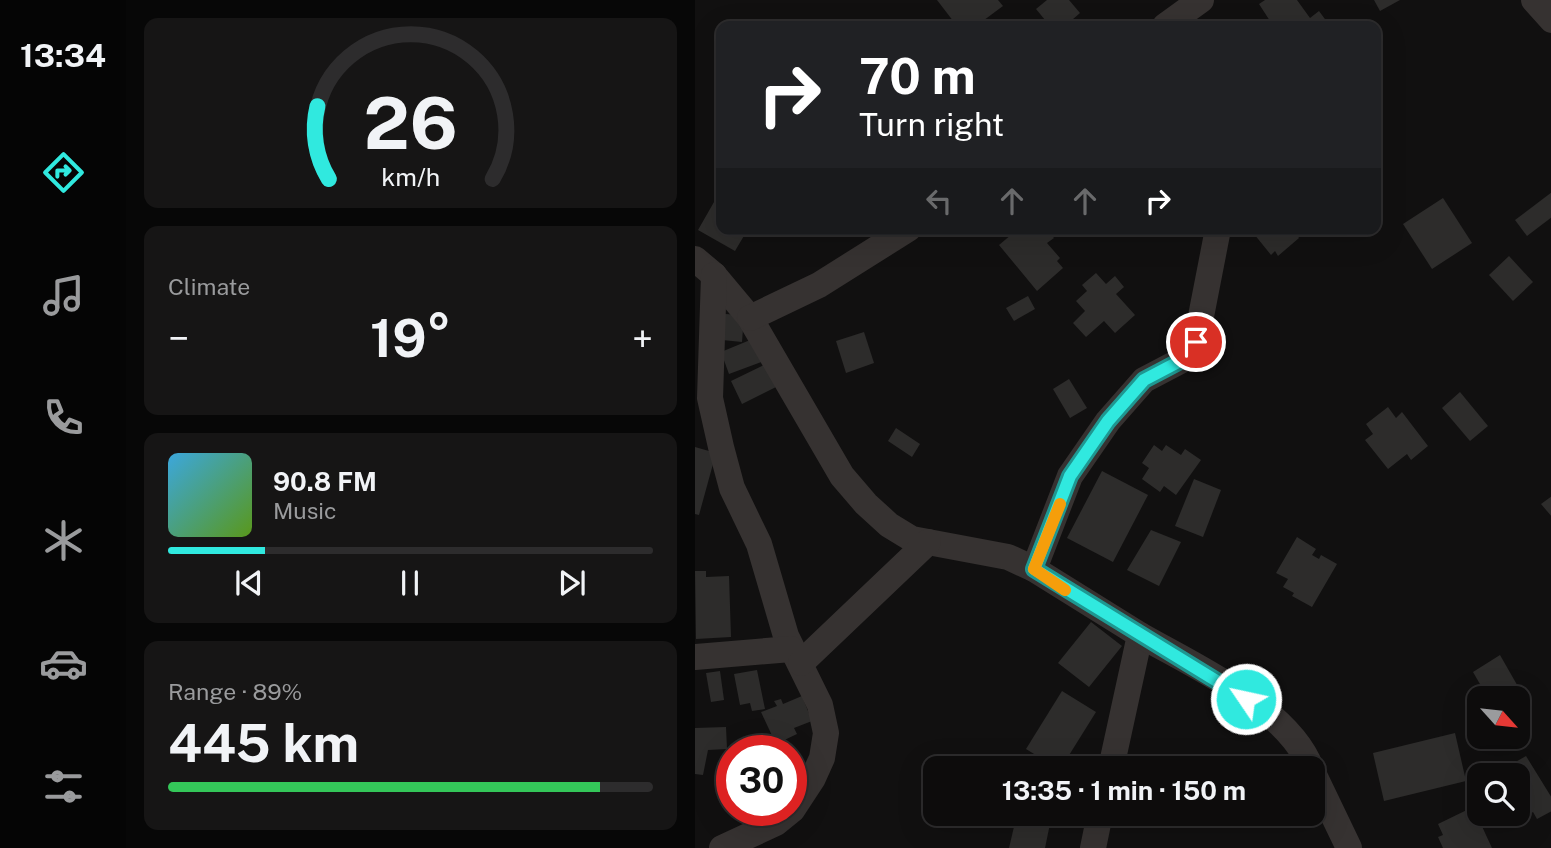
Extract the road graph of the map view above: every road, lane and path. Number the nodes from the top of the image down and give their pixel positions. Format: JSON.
{"nodes":[{"id":1,"x":1201,"y":0,"type":"edge"},
{"id":2,"x":1534,"y":0,"type":"edge"},
{"id":3,"x":1551,"y":20,"type":"edge"},
{"id":4,"x":1172,"y":21,"type":"edge"},
{"id":5,"x":898,"y":235,"type":"edge"},
{"id":6,"x":1217,"y":235,"type":"edge"},
{"id":7,"x":704,"y":267,"type":"edge"},
{"id":8,"x":750,"y":318,"type":"junction"},
{"id":9,"x":928,"y":542,"type":"junction"},
{"id":10,"x":1034,"y":569,"type":"junction"},
{"id":11,"x":1139,"y":635,"type":"junction"},
{"id":12,"x":796,"y":656,"type":"junction"},
{"id":13,"x":695,"y":657,"type":"edge"},
{"id":14,"x":1114,"y":756,"type":"edge"},
{"id":15,"x":1304,"y":756,"type":"edge"},
{"id":16,"x":1325,"y":798,"type":"edge"},
{"id":17,"x":1098,"y":826,"type":"edge"},
{"id":18,"x":722,"y":848,"type":"edge"},
{"id":19,"x":1093,"y":848,"type":"edge"},
{"id":20,"x":1349,"y":848,"type":"edge"}],
"edges":[{"from":1,"to":4,"type":"street"},
{"from":2,"to":3,"type":"street"},
{"from":5,"to":8,"type":"street"},
{"from":6,"to":10,"type":"street"},
{"from":7,"to":8,"type":"street"},
{"from":7,"to":12,"type":"street"},
{"from":8,"to":9,"type":"street"},
{"from":9,"to":10,"type":"street"},
{"from":9,"to":12,"type":"street"},
{"from":10,"to":11,"type":"street"},
{"from":11,"to":14,"type":"street"},
{"from":11,"to":15,"type":"street"},
{"from":12,"to":13,"type":"street"},
{"from":12,"to":18,"type":"street"},
{"from":16,"to":20,"type":"street"},
{"from":17,"to":19,"type":"street"}]}
